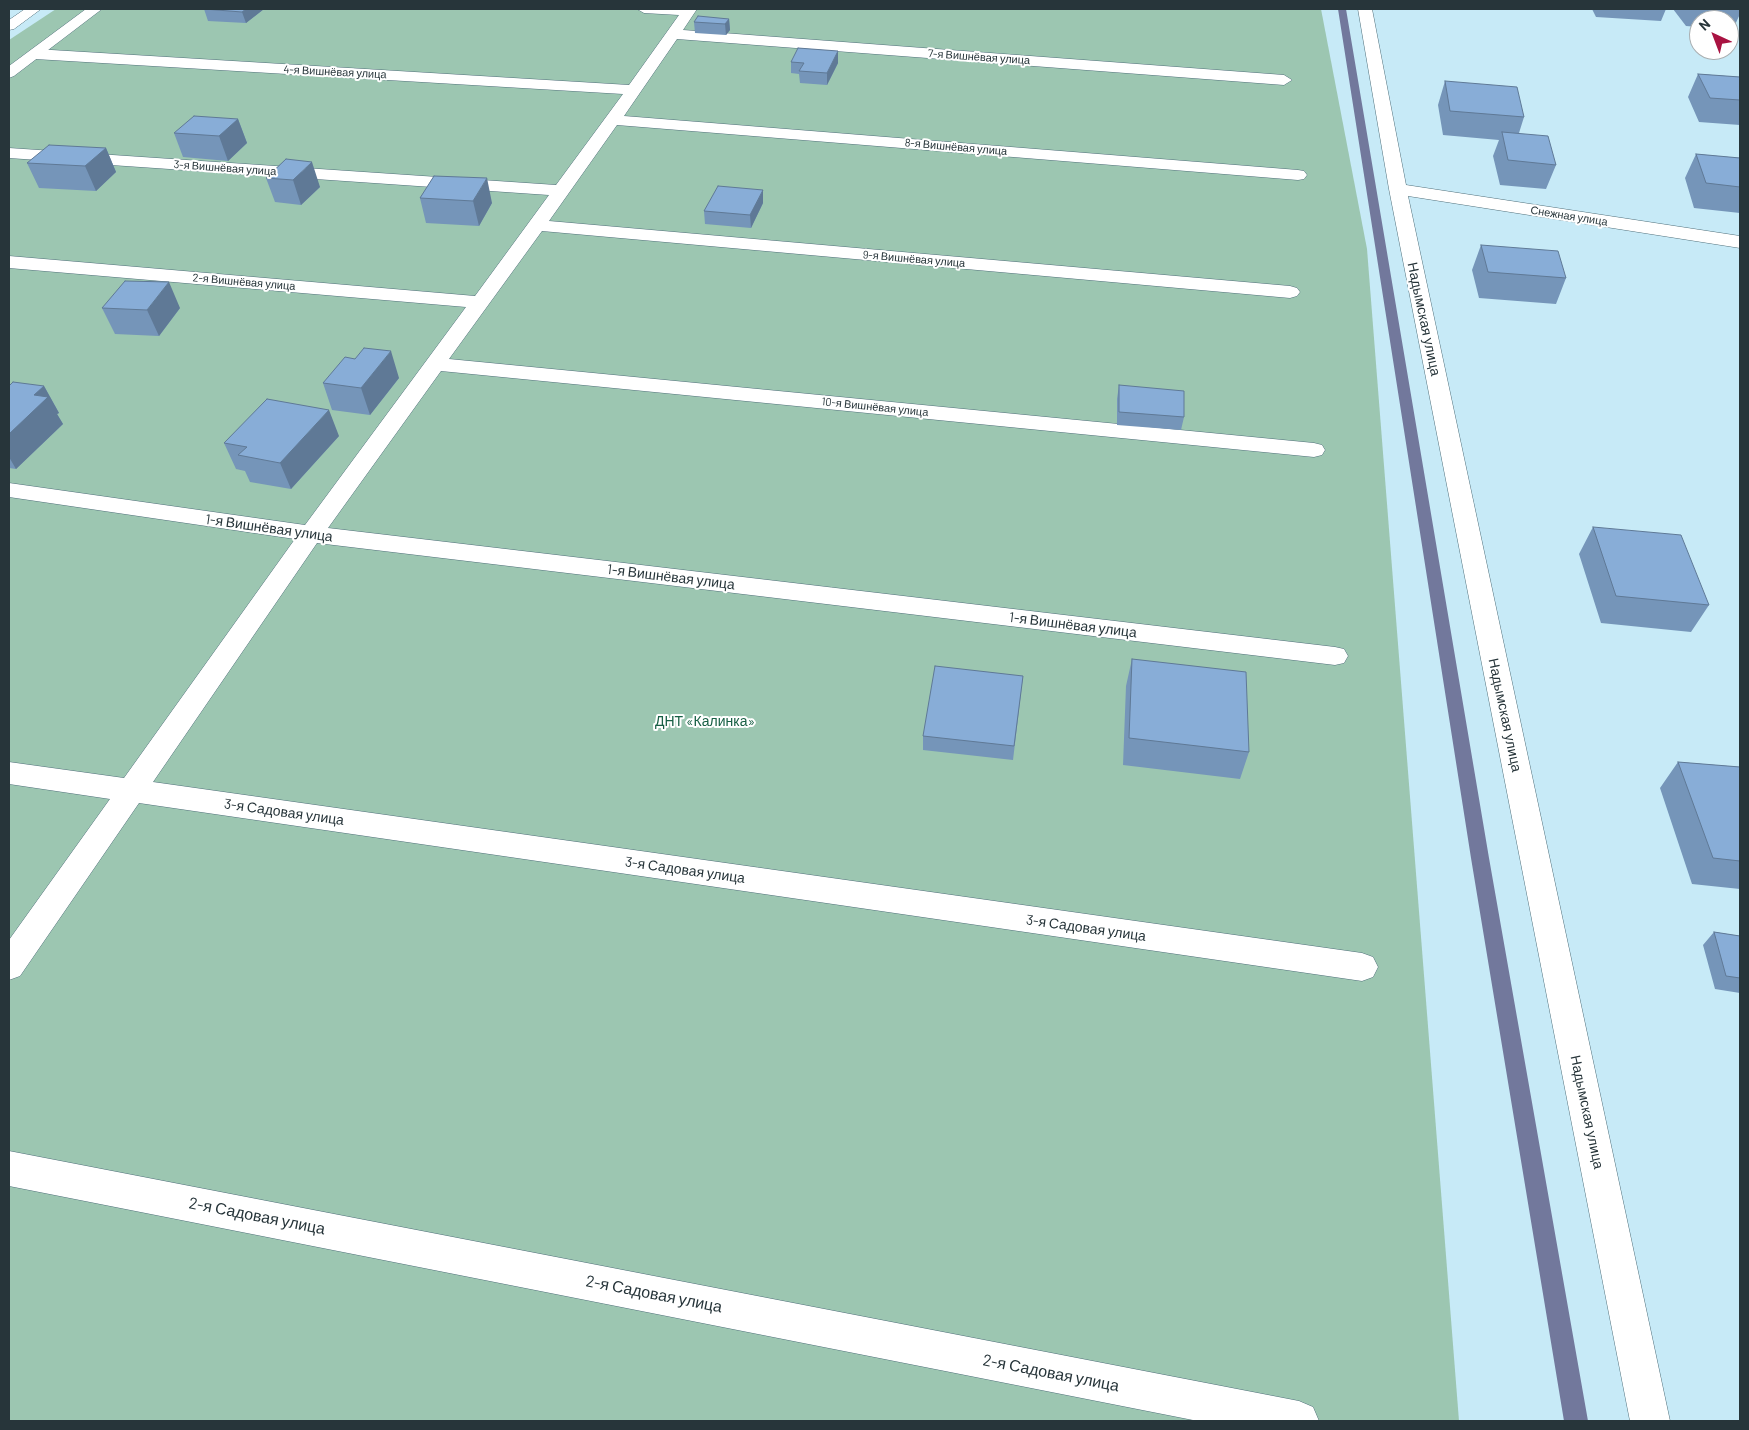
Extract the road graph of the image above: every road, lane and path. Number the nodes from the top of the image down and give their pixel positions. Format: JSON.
{"nodes":[{"id":1,"x":34,"y":9,"type":"edge"},
{"id":2,"x":95,"y":9,"type":"edge"},
{"id":3,"x":644,"y":9,"type":"edge"},
{"id":4,"x":1365,"y":9,"type":"edge"},
{"id":5,"x":689,"y":10,"type":"edge"},
{"id":6,"x":9,"y":26,"type":"edge"},
{"id":7,"x":673,"y":34,"type":"junction"},
{"id":8,"x":35,"y":54,"type":"junction"},
{"id":9,"x":9,"y":73,"type":"edge"},
{"id":10,"x":1284,"y":80,"type":"dead end"},
{"id":11,"x":634,"y":90,"type":"junction"},
{"id":12,"x":613,"y":120,"type":"junction"},
{"id":13,"x":9,"y":153,"type":"edge"},
{"id":14,"x":1298,"y":175,"type":"dead end"},
{"id":15,"x":1398,"y":189,"type":"junction"},
{"id":16,"x":561,"y":191,"type":"junction"},
{"id":17,"x":537,"y":225,"type":"junction"},
{"id":18,"x":1740,"y":242,"type":"edge"},
{"id":19,"x":9,"y":262,"type":"edge"},
{"id":20,"x":1290,"y":292,"type":"dead end"},
{"id":21,"x":480,"y":302,"type":"junction"},
{"id":22,"x":435,"y":364,"type":"junction"},
{"id":23,"x":1314,"y":450,"type":"dead end"},
{"id":24,"x":9,"y":490,"type":"edge"},
{"id":25,"x":311,"y":534,"type":"junction"},
{"id":26,"x":1335,"y":656,"type":"dead end"},
{"id":27,"x":9,"y":773,"type":"edge"},
{"id":28,"x":132,"y":790,"type":"junction"},
{"id":29,"x":9,"y":966,"type":"edge"},
{"id":30,"x":1362,"y":967,"type":"dead end"},
{"id":31,"x":9,"y":1168,"type":"edge"},
{"id":32,"x":1299,"y":1421,"type":"edge"},
{"id":33,"x":1650,"y":1421,"type":"edge"}],
"edges":[{"from":1,"to":6,"type":"street"},
{"from":2,"to":8,"type":"street"},
{"from":3,"to":5,"type":"street"},
{"from":4,"to":15,"type":"street","name":"Надымская улица"},
{"from":5,"to":7,"type":"street"},
{"from":7,"to":10,"type":"street","name":"7-я Вишнёвая улица"},
{"from":7,"to":11,"type":"street"},
{"from":8,"to":9,"type":"street"},
{"from":8,"to":11,"type":"street","name":"4-я Вишнёвая улица"},
{"from":11,"to":12,"type":"street"},
{"from":12,"to":14,"type":"street","name":"8-я Вишнёвая улица"},
{"from":12,"to":16,"type":"street"},
{"from":13,"to":16,"type":"street","name":"3-я Вишнёвая улица"},
{"from":15,"to":18,"type":"street","name":"Снежная улица"},
{"from":15,"to":33,"type":"street","name":"Надымская улица"},
{"from":16,"to":17,"type":"street"},
{"from":17,"to":20,"type":"street","name":"9-я Вишнёвая улица"},
{"from":17,"to":21,"type":"street"},
{"from":19,"to":21,"type":"street","name":"2-я Вишнёвая улица"},
{"from":21,"to":22,"type":"street"},
{"from":22,"to":23,"type":"street","name":"10-я Вишнёвая улица"},
{"from":22,"to":25,"type":"street"},
{"from":24,"to":25,"type":"street","name":"1-я Вишнёвая улица"},
{"from":25,"to":26,"type":"street","name":"1-я Вишнёвая улица"},
{"from":25,"to":28,"type":"street"},
{"from":27,"to":28,"type":"street","name":"3-я Садовая улица"},
{"from":28,"to":29,"type":"street"},
{"from":28,"to":30,"type":"street","name":"3-я Садовая улица"},
{"from":31,"to":32,"type":"street","name":"2-я Садовая улица"}]}
